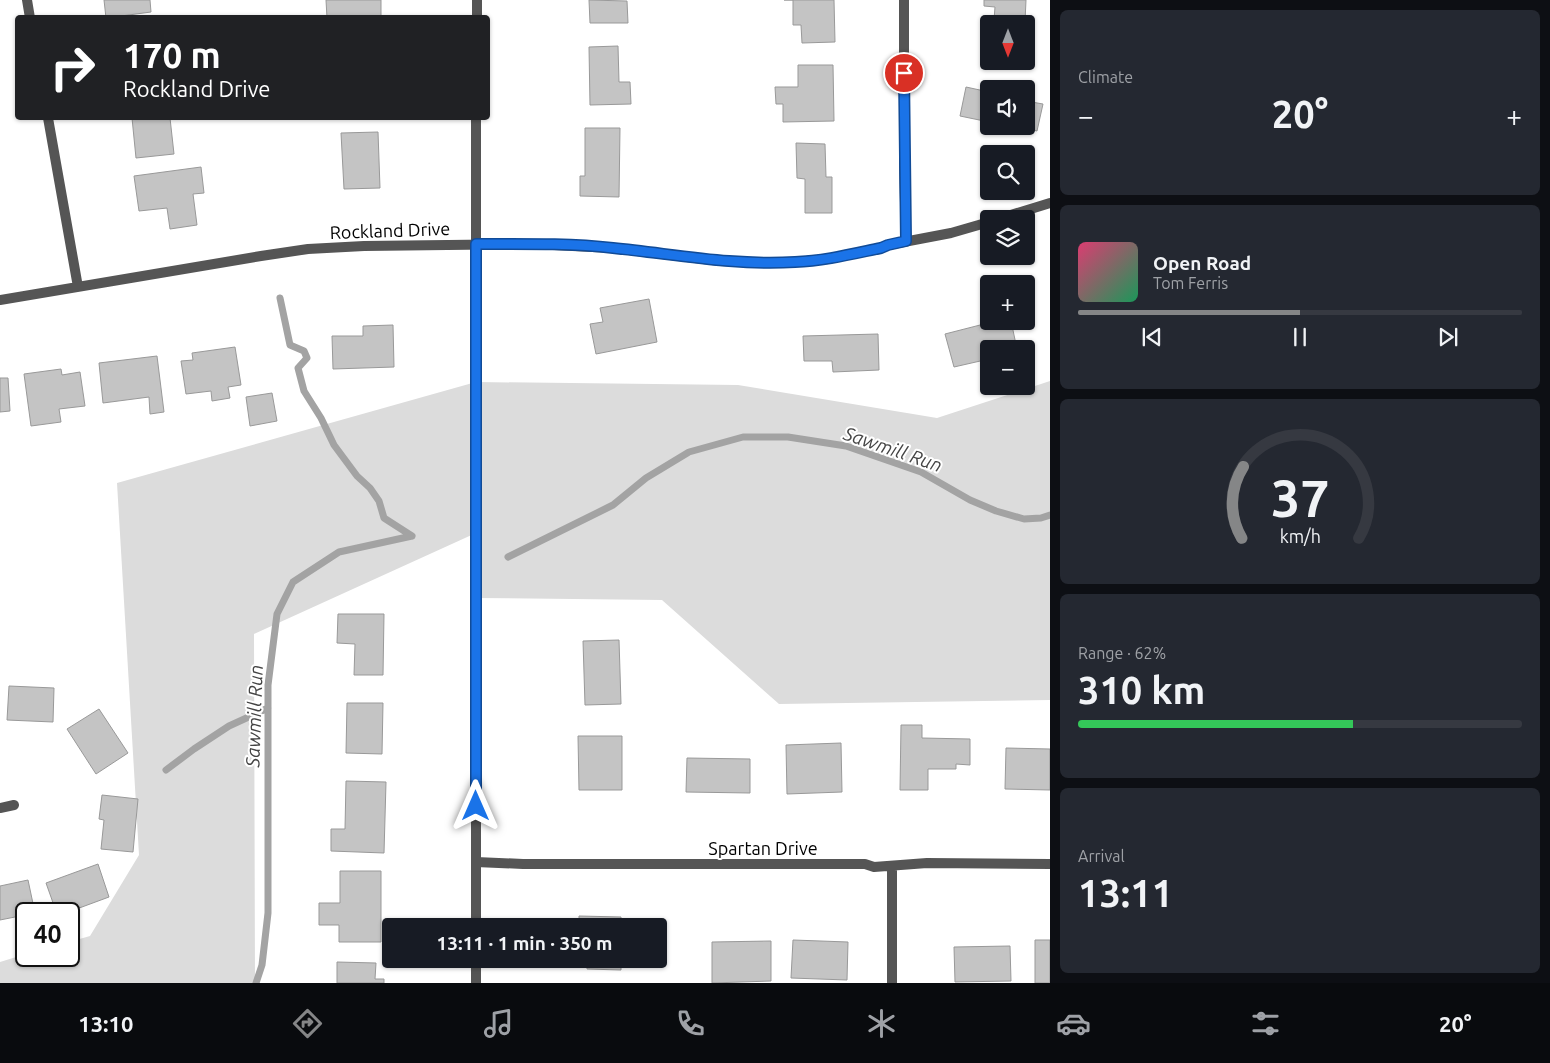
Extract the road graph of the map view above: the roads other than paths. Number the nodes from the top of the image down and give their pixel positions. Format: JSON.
{"nodes":[{"id":1,"x":27,"y":0,"type":"edge"},
{"id":2,"x":477,"y":0,"type":"edge"},
{"id":3,"x":904,"y":0,"type":"edge"},
{"id":4,"x":30,"y":15,"type":"edge"},
{"id":5,"x":477,"y":15,"type":"edge"},
{"id":6,"x":48,"y":120,"type":"edge"},
{"id":7,"x":476,"y":120,"type":"edge"},
{"id":8,"x":1050,"y":202,"type":"edge"},
{"id":9,"x":1026,"y":210,"type":"edge"},
{"id":10,"x":980,"y":225,"type":"edge"},
{"id":11,"x":906,"y":241,"type":"junction"},
{"id":12,"x":476,"y":244,"type":"junction"},
{"id":13,"x":78,"y":286,"type":"junction"},
{"id":14,"x":0,"y":300,"type":"edge"},
{"id":15,"x":14,"y":805,"type":"dead end"},
{"id":16,"x":0,"y":808,"type":"edge"},
{"id":17,"x":476,"y":862,"type":"junction"},
{"id":18,"x":1050,"y":864,"type":"edge"},
{"id":19,"x":892,"y":866,"type":"junction"},
{"id":20,"x":476,"y":918,"type":"edge"},
{"id":21,"x":476,"y":968,"type":"edge"},
{"id":22,"x":476,"y":983,"type":"edge"},
{"id":23,"x":892,"y":983,"type":"edge"}],
"edges":[{"from":1,"to":4,"type":"street"},
{"from":2,"to":5,"type":"street"},
{"from":3,"to":11,"type":"street"},
{"from":6,"to":13,"type":"street"},
{"from":7,"to":12,"type":"street"},
{"from":8,"to":9,"type":"street"},
{"from":10,"to":11,"type":"street","name":"Rockland Drive"},
{"from":11,"to":12,"type":"street","name":"Rockland Drive"},
{"from":12,"to":13,"type":"street","name":"Rockland Drive"},
{"from":12,"to":17,"type":"street"},
{"from":13,"to":14,"type":"street","name":"Rockland Drive"},
{"from":15,"to":16,"type":"street"},
{"from":17,"to":19,"type":"street","name":"Spartan Drive"},
{"from":17,"to":20,"type":"street"},
{"from":18,"to":19,"type":"street","name":"Spartan Drive"},
{"from":19,"to":23,"type":"street"},
{"from":21,"to":22,"type":"street"}]}
